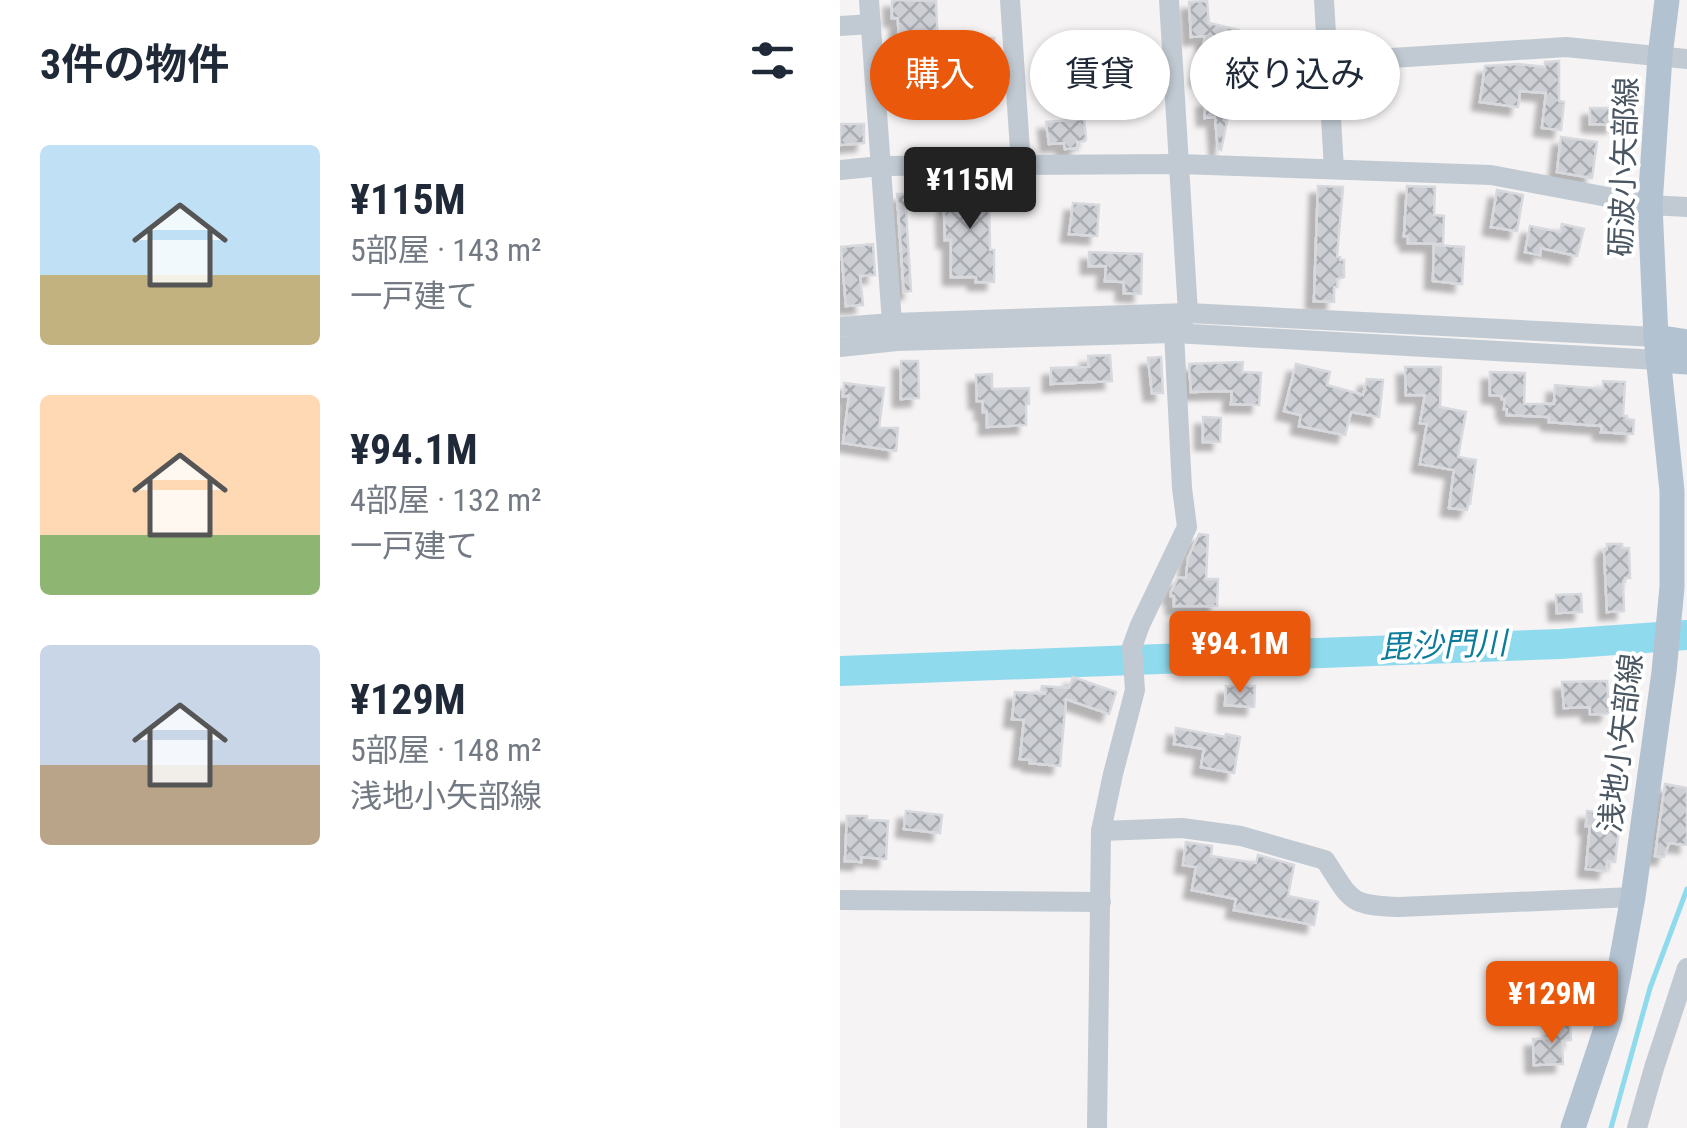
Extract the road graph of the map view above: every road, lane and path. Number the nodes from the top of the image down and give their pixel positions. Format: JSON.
{"nodes":[{"id":1,"x":869,"y":0,"type":"edge"},
{"id":2,"x":1010,"y":0,"type":"edge"},
{"id":3,"x":1170,"y":0,"type":"edge"},
{"id":4,"x":1324,"y":0,"type":"edge"},
{"id":5,"x":1667,"y":0,"type":"edge"},
{"id":6,"x":871,"y":24,"type":"junction"},
{"id":7,"x":840,"y":26,"type":"edge"},
{"id":8,"x":1326,"y":30,"type":"edge"},
{"id":9,"x":1660,"y":56,"type":"junction"},
{"id":10,"x":1400,"y":57,"type":"edge"},
{"id":11,"x":1687,"y":58,"type":"edge"},
{"id":12,"x":1331,"y":120,"type":"edge"},
{"id":13,"x":1180,"y":164,"type":"junction"},
{"id":14,"x":1021,"y":165,"type":"junction"},
{"id":15,"x":881,"y":166,"type":"junction"},
{"id":16,"x":1334,"y":169,"type":"junction"},
{"id":17,"x":840,"y":170,"type":"edge"},
{"id":18,"x":1650,"y":204,"type":"junction"},
{"id":19,"x":1687,"y":207,"type":"edge"},
{"id":20,"x":1188,"y":313,"type":"junction"},
{"id":21,"x":892,"y":323,"type":"junction"},
{"id":22,"x":840,"y":327,"type":"edge"},
{"id":23,"x":1174,"y":333,"type":"junction"},
{"id":24,"x":1687,"y":342,"type":"edge"},
{"id":25,"x":840,"y":346,"type":"edge"},
{"id":26,"x":1657,"y":348,"type":"junction"},
{"id":27,"x":1687,"y":362,"type":"edge"},
{"id":28,"x":1101,"y":831,"type":"junction"},
{"id":29,"x":1633,"y":897,"type":"junction"},
{"id":30,"x":840,"y":900,"type":"edge"},
{"id":31,"x":1100,"y":902,"type":"junction"},
{"id":32,"x":1687,"y":968,"type":"edge"},
{"id":33,"x":1097,"y":1128,"type":"edge"},
{"id":34,"x":1573,"y":1128,"type":"edge"},
{"id":35,"x":1637,"y":1128,"type":"edge"}],
"edges":[{"from":1,"to":6,"type":"street"},
{"from":2,"to":14,"type":"street"},
{"from":3,"to":13,"type":"street"},
{"from":4,"to":8,"type":"street"},
{"from":5,"to":9,"type":"main road","name":"砺波小矢部線"},
{"from":6,"to":7,"type":"street"},
{"from":6,"to":15,"type":"street"},
{"from":9,"to":10,"type":"street"},
{"from":9,"to":11,"type":"street"},
{"from":9,"to":18,"type":"main road","name":"砺波小矢部線"},
{"from":12,"to":16,"type":"street"},
{"from":13,"to":14,"type":"street"},
{"from":13,"to":16,"type":"street"},
{"from":13,"to":20,"type":"street"},
{"from":14,"to":15,"type":"street"},
{"from":15,"to":17,"type":"street"},
{"from":15,"to":21,"type":"street"},
{"from":16,"to":18,"type":"street"},
{"from":18,"to":19,"type":"street"},
{"from":18,"to":26,"type":"main road","name":"砺波小矢部線"},
{"from":20,"to":21,"type":"street"},
{"from":20,"to":23,"type":"street"},
{"from":20,"to":26,"type":"street"},
{"from":21,"to":22,"type":"street"},
{"from":23,"to":25,"type":"street"},
{"from":23,"to":26,"type":"street"},
{"from":23,"to":28,"type":"street"},
{"from":24,"to":26,"type":"main road"},
{"from":26,"to":27,"type":"main road"},
{"from":26,"to":29,"type":"main road","name":"浅地小矢部線"},
{"from":28,"to":29,"type":"street"},
{"from":28,"to":31,"type":"street"},
{"from":29,"to":34,"type":"main road","name":"浅地小矢部線"},
{"from":30,"to":31,"type":"street"},
{"from":31,"to":33,"type":"street"},
{"from":32,"to":35,"type":"street"}]}
